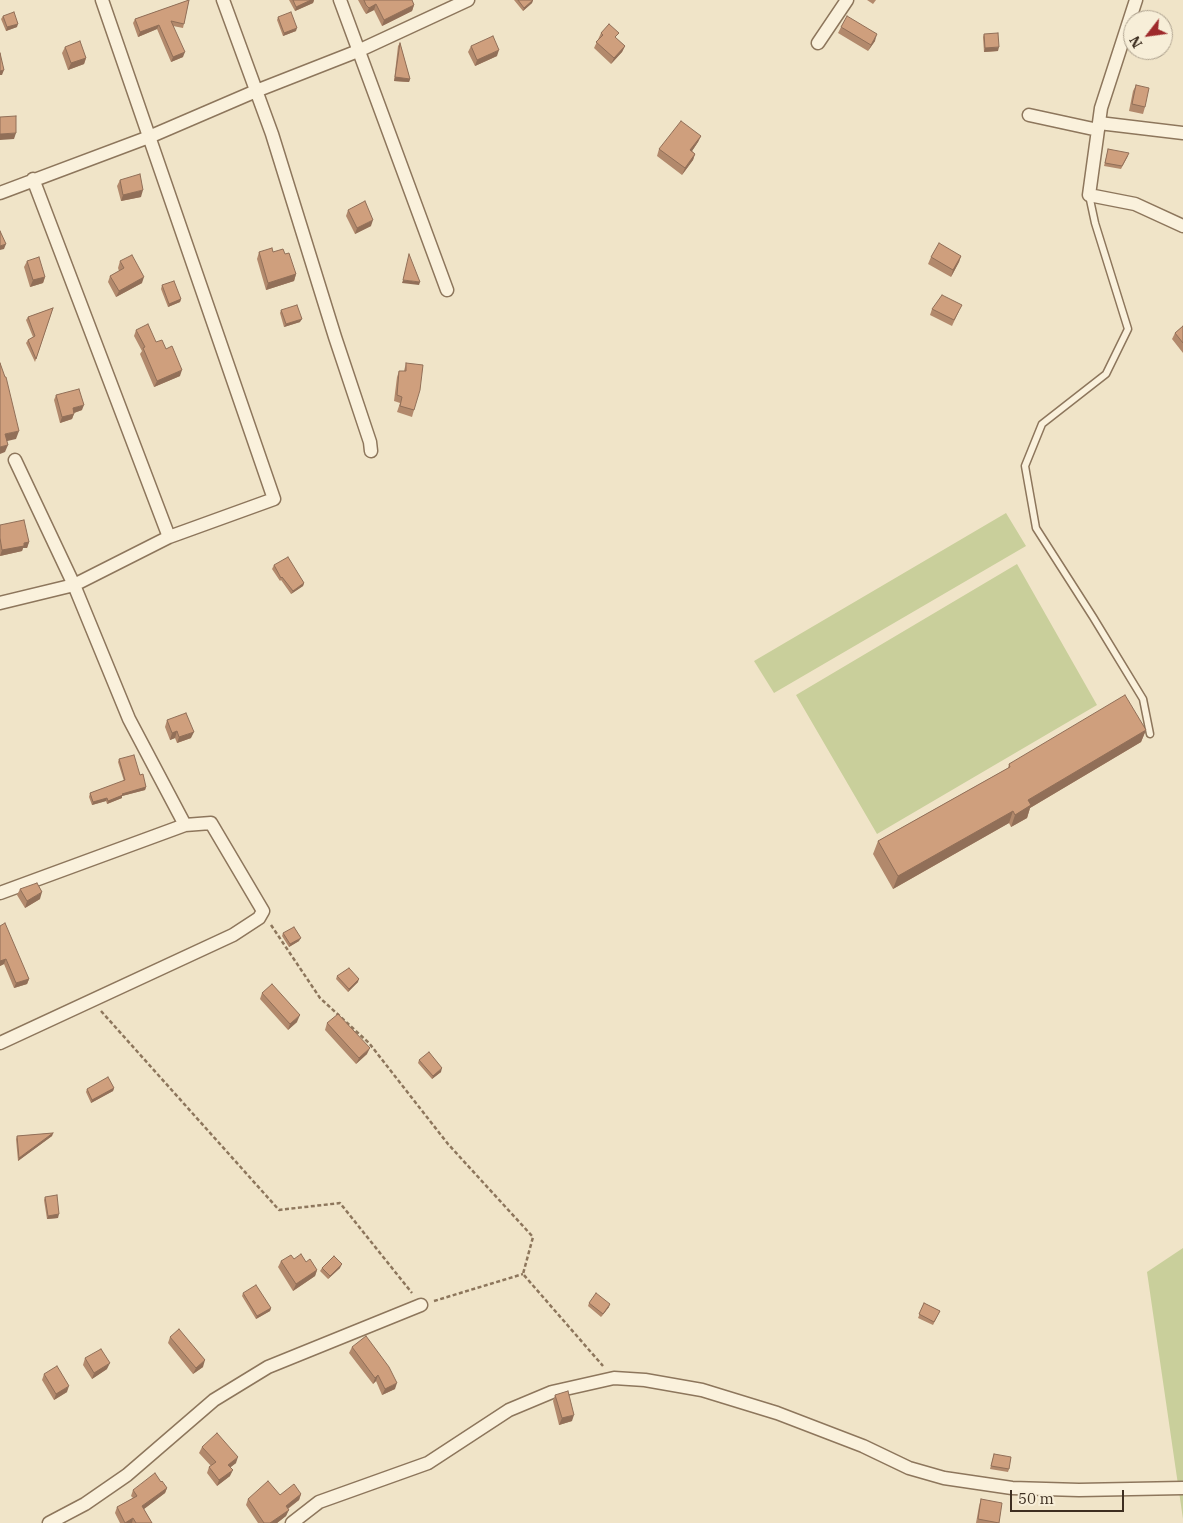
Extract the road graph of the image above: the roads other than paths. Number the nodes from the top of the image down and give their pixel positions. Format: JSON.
{"nodes":[{"id":1,"x":102,"y":0,"type":"edge"},
{"id":2,"x":223,"y":0,"type":"edge"},
{"id":3,"x":340,"y":0,"type":"edge"},
{"id":4,"x":468,"y":0,"type":"edge"},
{"id":5,"x":847,"y":0,"type":"edge"},
{"id":6,"x":1136,"y":0,"type":"edge"},
{"id":7,"x":818,"y":43,"type":"dead end"},
{"id":8,"x":358,"y":51,"type":"junction"},
{"id":9,"x":256,"y":91,"type":"junction"},
{"id":10,"x":1029,"y":115,"type":"dead end"},
{"id":11,"x":1098,"y":126,"type":"junction"},
{"id":12,"x":1183,"y":133,"type":"edge"},
{"id":13,"x":149,"y":137,"type":"junction"},
{"id":14,"x":33,"y":179,"type":"junction"},
{"id":15,"x":0,"y":193,"type":"edge"},
{"id":16,"x":1089,"y":195,"type":"junction"},
{"id":17,"x":1183,"y":226,"type":"edge"},
{"id":18,"x":447,"y":290,"type":"dead end"},
{"id":19,"x":371,"y":450,"type":"dead end"},
{"id":20,"x":15,"y":460,"type":"dead end"},
{"id":21,"x":169,"y":537,"type":"junction"},
{"id":22,"x":74,"y":585,"type":"junction"},
{"id":23,"x":0,"y":604,"type":"edge"},
{"id":24,"x":1150,"y":734,"type":"dead end"},
{"id":25,"x":185,"y":825,"type":"junction"},
{"id":26,"x":0,"y":893,"type":"edge"},
{"id":27,"x":0,"y":1043,"type":"edge"},
{"id":28,"x":422,"y":1305,"type":"road end"},
{"id":29,"x":1183,"y":1488,"type":"edge"},
{"id":30,"x":49,"y":1523,"type":"edge"},
{"id":31,"x":292,"y":1523,"type":"edge"}],
"edges":[{"from":1,"to":13,"type":"street"},
{"from":2,"to":9,"type":"street"},
{"from":3,"to":8,"type":"street"},
{"from":4,"to":8,"type":"street"},
{"from":5,"to":7,"type":"street"},
{"from":6,"to":11,"type":"street"},
{"from":8,"to":9,"type":"street"},
{"from":8,"to":18,"type":"street"},
{"from":9,"to":13,"type":"street"},
{"from":9,"to":19,"type":"street"},
{"from":10,"to":11,"type":"street"},
{"from":11,"to":12,"type":"street"},
{"from":11,"to":16,"type":"street"},
{"from":13,"to":14,"type":"street"},
{"from":13,"to":21,"type":"street"},
{"from":14,"to":15,"type":"street"},
{"from":14,"to":21,"type":"street"},
{"from":16,"to":17,"type":"street"},
{"from":16,"to":24,"type":"lane"},
{"from":20,"to":22,"type":"street"},
{"from":21,"to":22,"type":"street"},
{"from":22,"to":23,"type":"street"},
{"from":22,"to":25,"type":"street"},
{"from":25,"to":26,"type":"street"},
{"from":25,"to":27,"type":"street"},
{"from":28,"to":30,"type":"street"},
{"from":29,"to":31,"type":"street"}]}
